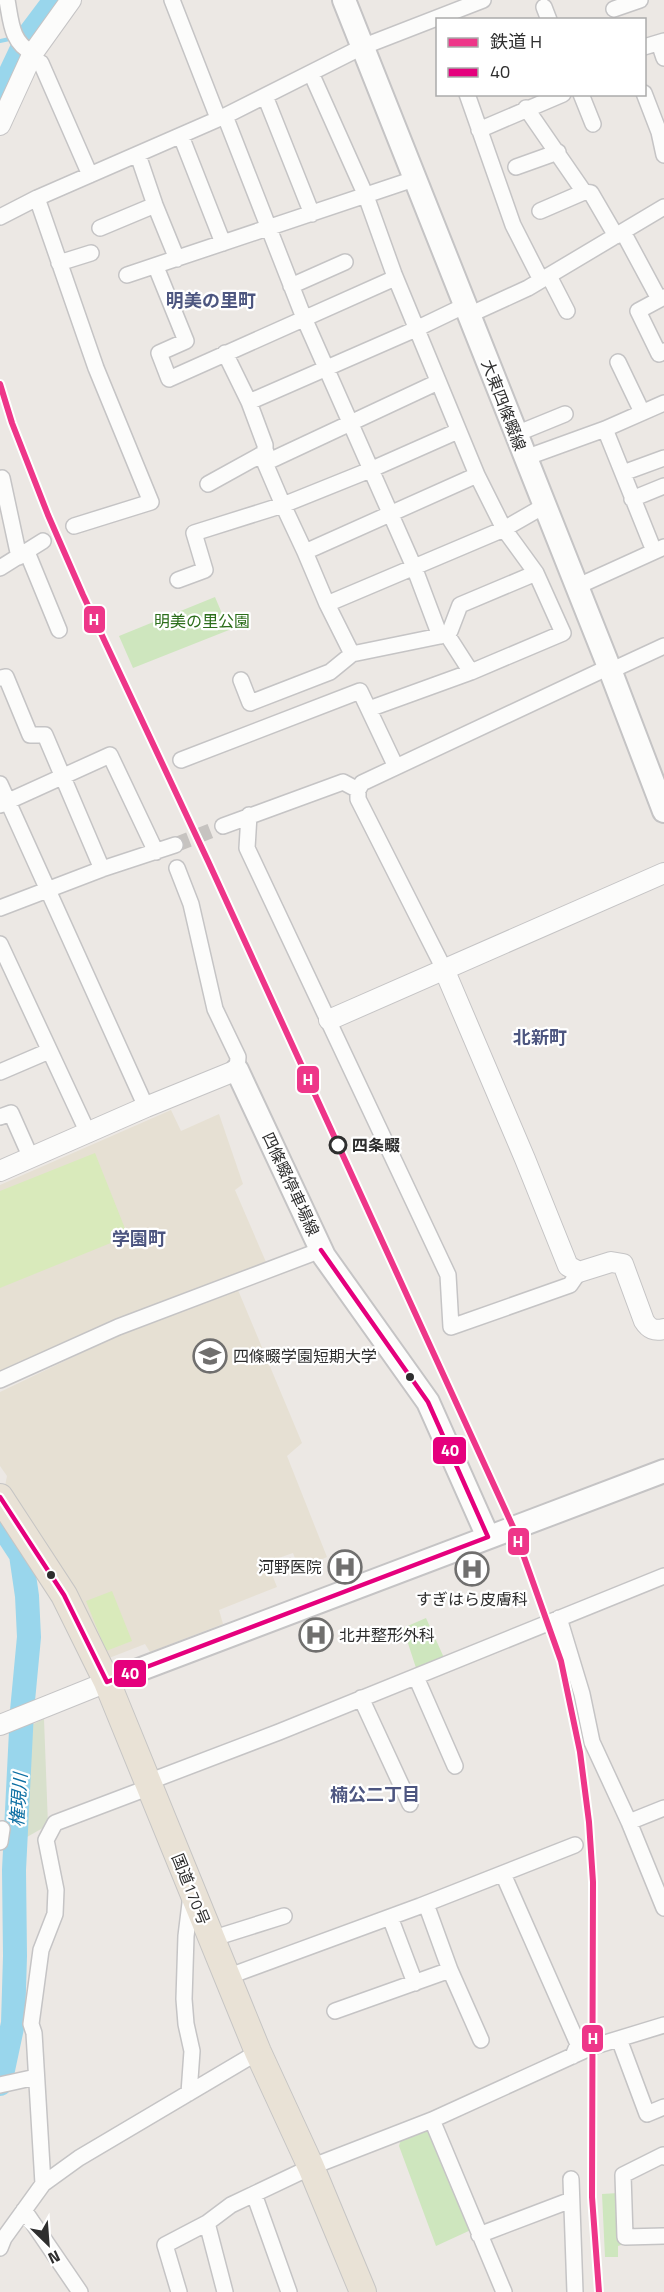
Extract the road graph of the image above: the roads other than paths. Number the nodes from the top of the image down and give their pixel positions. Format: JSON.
{"nodes":[{"id":1,"x":7,"y":0,"type":"edge"},
{"id":2,"x":71,"y":0,"type":"edge"},
{"id":3,"x":172,"y":0,"type":"edge"},
{"id":4,"x":344,"y":0,"type":"edge"},
{"id":5,"x":483,"y":0,"type":"edge"},
{"id":6,"x":640,"y":0,"type":"edge"},
{"id":7,"x":614,"y":10,"type":"edge"},
{"id":8,"x":441,"y":18,"type":"edge"},
{"id":9,"x":436,"y":20,"type":"edge"},
{"id":10,"x":656,"y":44,"type":"edge"},
{"id":11,"x":362,"y":47,"type":"junction"},
{"id":12,"x":30,"y":54,"type":"junction"},
{"id":13,"x":664,"y":58,"type":"edge"},
{"id":14,"x":311,"y":73,"type":"junction"},
{"id":15,"x":646,"y":95,"type":"edge"},
{"id":16,"x":265,"y":96,"type":"junction"},
{"id":17,"x":468,"y":96,"type":"edge"},
{"id":18,"x":558,"y":96,"type":"edge"},
{"id":19,"x":582,"y":96,"type":"edge"},
{"id":20,"x":526,"y":108,"type":"junction"},
{"id":21,"x":221,"y":117,"type":"junction"},
{"id":22,"x":593,"y":124,"type":"dead end"},
{"id":23,"x":0,"y":125,"type":"edge"},
{"id":24,"x":479,"y":130,"type":"junction"},
{"id":25,"x":662,"y":131,"type":"edge"},
{"id":26,"x":181,"y":136,"type":"junction"},
{"id":27,"x":558,"y":152,"type":"junction"},
{"id":28,"x":138,"y":155,"type":"junction"},
{"id":29,"x":664,"y":155,"type":"edge"},
{"id":30,"x":516,"y":167,"type":"dead end"},
{"id":31,"x":90,"y":175,"type":"junction"},
{"id":32,"x":414,"y":179,"type":"junction"},
{"id":33,"x":584,"y":192,"type":"junction"},
{"id":34,"x":366,"y":196,"type":"junction"},
{"id":35,"x":37,"y":198,"type":"junction"},
{"id":36,"x":155,"y":206,"type":"junction"},
{"id":37,"x":664,"y":207,"type":"edge"},
{"id":38,"x":540,"y":211,"type":"dead end"},
{"id":39,"x":312,"y":214,"type":"junction"},
{"id":40,"x":0,"y":218,"type":"edge"},
{"id":41,"x":100,"y":228,"type":"dead end"},
{"id":42,"x":268,"y":229,"type":"junction"},
{"id":43,"x":619,"y":234,"type":"junction"},
{"id":44,"x":223,"y":243,"type":"junction"},
{"id":45,"x":91,"y":253,"type":"dead end"},
{"id":46,"x":177,"y":259,"type":"junction"},
{"id":47,"x":345,"y":262,"type":"dead end"},
{"id":48,"x":59,"y":263,"type":"junction"},
{"id":49,"x":156,"y":267,"type":"junction"},
{"id":50,"x":127,"y":275,"type":"dead end"},
{"id":51,"x":395,"y":278,"type":"junction"},
{"id":52,"x":545,"y":278,"type":"junction"},
{"id":53,"x":291,"y":286,"type":"junction"},
{"id":54,"x":662,"y":298,"type":"edge"},
{"id":55,"x":467,"y":310,"type":"junction"},
{"id":56,"x":567,"y":312,"type":"dead end"},
{"id":57,"x":304,"y":318,"type":"junction"},
{"id":58,"x":416,"y":329,"type":"junction"},
{"id":59,"x":664,"y":351,"type":"edge"},
{"id":60,"x":225,"y":353,"type":"junction"},
{"id":61,"x":618,"y":362,"type":"dead end"},
{"id":62,"x":326,"y":368,"type":"junction"},
{"id":63,"x":438,"y":382,"type":"junction"},
{"id":64,"x":249,"y":402,"type":"junction"},
{"id":65,"x":664,"y":403,"type":"edge"},
{"id":66,"x":642,"y":412,"type":"junction"},
{"id":67,"x":564,"y":414,"type":"dead end"},
{"id":68,"x":349,"y":422,"type":"junction"},
{"id":69,"x":605,"y":429,"type":"junction"},
{"id":70,"x":458,"y":431,"type":"junction"},
{"id":71,"x":516,"y":434,"type":"junction"},
{"id":72,"x":266,"y":457,"type":"junction"},
{"id":73,"x":525,"y":458,"type":"junction"},
{"id":74,"x":664,"y":458,"type":"edge"},
{"id":75,"x":370,"y":470,"type":"junction"},
{"id":76,"x":622,"y":473,"type":"junction"},
{"id":77,"x":477,"y":475,"type":"junction"},
{"id":78,"x":2,"y":478,"type":"dead end"},
{"id":79,"x":208,"y":484,"type":"dead end"},
{"id":80,"x":664,"y":486,"type":"edge"},
{"id":81,"x":632,"y":499,"type":"junction"},
{"id":82,"x":283,"y":505,"type":"junction"},
{"id":83,"x":544,"y":506,"type":"junction"},
{"id":84,"x":390,"y":514,"type":"junction"},
{"id":85,"x":74,"y":526,"type":"dead end"},
{"id":86,"x":504,"y":529,"type":"junction"},
{"id":87,"x":43,"y":541,"type":"dead end"},
{"id":88,"x":659,"y":549,"type":"edge"},
{"id":89,"x":305,"y":552,"type":"junction"},
{"id":90,"x":23,"y":554,"type":"junction"},
{"id":91,"x":414,"y":567,"type":"junction"},
{"id":92,"x":0,"y":568,"type":"edge"},
{"id":93,"x":536,"y":573,"type":"junction"},
{"id":94,"x":178,"y":580,"type":"dead end"},
{"id":95,"x":576,"y":587,"type":"junction"},
{"id":96,"x":327,"y":604,"type":"junction"},
{"id":97,"x":59,"y":630,"type":"dead end"},
{"id":98,"x":443,"y":634,"type":"junction"},
{"id":99,"x":664,"y":646,"type":"edge"},
{"id":100,"x":352,"y":654,"type":"junction"},
{"id":101,"x":609,"y":669,"type":"junction"},
{"id":102,"x":471,"y":672,"type":"junction"},
{"id":103,"x":0,"y":678,"type":"edge"},
{"id":104,"x":241,"y":680,"type":"dead end"},
{"id":105,"x":369,"y":709,"type":"junction"},
{"id":106,"x":181,"y":760,"type":"dead end"},
{"id":107,"x":396,"y":767,"type":"junction"},
{"id":108,"x":64,"y":777,"type":"junction"},
{"id":109,"x":0,"y":784,"type":"edge"},
{"id":110,"x":358,"y":790,"type":"junction"},
{"id":111,"x":4,"y":804,"type":"edge"},
{"id":112,"x":664,"y":811,"type":"edge"},
{"id":113,"x":249,"y":815,"type":"junction"},
{"id":114,"x":223,"y":826,"type":"tunnel mouth"},
{"id":115,"x":175,"y":845,"type":"tunnel mouth"},
{"id":116,"x":156,"y":852,"type":"junction"},
{"id":117,"x":177,"y":868,"type":"dead end"},
{"id":118,"x":102,"y":869,"type":"junction"},
{"id":119,"x":664,"y":873,"type":"edge"},
{"id":120,"x":46,"y":889,"type":"junction"},
{"id":121,"x":0,"y":908,"type":"edge"},
{"id":122,"x":0,"y":944,"type":"edge"},
{"id":123,"x":444,"y":969,"type":"junction"},
{"id":124,"x":329,"y":1020,"type":"junction"},
{"id":125,"x":49,"y":1051,"type":"junction"},
{"id":126,"x":237,"y":1070,"type":"junction"},
{"id":127,"x":0,"y":1072,"type":"edge"},
{"id":128,"x":146,"y":1107,"type":"junction"},
{"id":129,"x":0,"y":1117,"type":"edge"},
{"id":130,"x":88,"y":1133,"type":"junction"},
{"id":131,"x":31,"y":1158,"type":"junction"},
{"id":132,"x":0,"y":1171,"type":"edge"},
{"id":133,"x":321,"y":1250,"type":"junction"},
{"id":134,"x":579,"y":1272,"type":"junction"},
{"id":135,"x":664,"y":1329,"type":"edge"},
{"id":136,"x":0,"y":1380,"type":"edge"},
{"id":137,"x":664,"y":1471,"type":"edge"},
{"id":138,"x":2,"y":1505,"type":"edge"},
{"id":139,"x":489,"y":1537,"type":"junction"},
{"id":140,"x":664,"y":1576,"type":"edge"},
{"id":141,"x":560,"y":1618,"type":"junction"},
{"id":142,"x":416,"y":1677,"type":"junction"},
{"id":143,"x":107,"y":1682,"type":"junction"},
{"id":144,"x":361,"y":1698,"type":"junction"},
{"id":145,"x":14,"y":1719,"type":"edge"},
{"id":146,"x":455,"y":1766,"type":"dead end"},
{"id":147,"x":149,"y":1784,"type":"junction"},
{"id":148,"x":410,"y":1804,"type":"dead end"},
{"id":149,"x":664,"y":1808,"type":"edge"},
{"id":150,"x":629,"y":1822,"type":"junction"},
{"id":151,"x":575,"y":1845,"type":"dead end"},
{"id":152,"x":503,"y":1874,"type":"junction"},
{"id":153,"x":191,"y":1889,"type":"junction"},
{"id":154,"x":426,"y":1904,"type":"junction"},
{"id":155,"x":664,"y":1908,"type":"edge"},
{"id":156,"x":284,"y":1916,"type":"dead end"},
{"id":157,"x":390,"y":1917,"type":"junction"},
{"id":158,"x":211,"y":1939,"type":"junction"},
{"id":159,"x":450,"y":1970,"type":"junction"},
{"id":160,"x":227,"y":1977,"type":"junction"},
{"id":161,"x":415,"y":1983,"type":"junction"},
{"id":162,"x":335,"y":2011,"type":"dead end"},
{"id":163,"x":664,"y":2025,"type":"edge"},
{"id":164,"x":619,"y":2039,"type":"junction"},
{"id":165,"x":481,"y":2040,"type":"dead end"},
{"id":166,"x":258,"y":2052,"type":"junction"},
{"id":167,"x":573,"y":2056,"type":"junction"},
{"id":168,"x":36,"y":2077,"type":"junction"},
{"id":169,"x":3,"y":2084,"type":"edge"},
{"id":170,"x":189,"y":2093,"type":"junction"},
{"id":171,"x":664,"y":2107,"type":"edge"},
{"id":172,"x":432,"y":2120,"type":"junction"},
{"id":173,"x":664,"y":2157,"type":"edge"},
{"id":174,"x":311,"y":2167,"type":"junction"},
{"id":175,"x":571,"y":2180,"type":"dead end"},
{"id":176,"x":43,"y":2184,"type":"junction"},
{"id":177,"x":254,"y":2194,"type":"junction"},
{"id":178,"x":571,"y":2200,"type":"junction"},
{"id":179,"x":24,"y":2210,"type":"junction"},
{"id":180,"x":207,"y":2223,"type":"junction"},
{"id":181,"x":479,"y":2235,"type":"junction"},
{"id":182,"x":664,"y":2236,"type":"edge"},
{"id":183,"x":0,"y":2248,"type":"edge"},
{"id":184,"x":80,"y":2292,"type":"edge"},
{"id":185,"x":179,"y":2292,"type":"edge"},
{"id":186,"x":225,"y":2292,"type":"edge"},
{"id":187,"x":289,"y":2292,"type":"edge"},
{"id":188,"x":363,"y":2292,"type":"edge"},
{"id":189,"x":504,"y":2292,"type":"edge"},
{"id":190,"x":575,"y":2292,"type":"edge"}],
"edges":[{"from":1,"to":12,"type":"street"},
{"from":2,"to":12,"type":"street"},
{"from":3,"to":21,"type":"street"},
{"from":4,"to":11,"type":"main road","name":"大東四條畷線"},
{"from":5,"to":8,"type":"street"},
{"from":6,"to":7,"type":"street"},
{"from":9,"to":11,"type":"street"},
{"from":10,"to":13,"type":"street"},
{"from":11,"to":14,"type":"street"},
{"from":11,"to":32,"type":"main road","name":"大東四條畷線"},
{"from":12,"to":23,"type":"street"},
{"from":12,"to":31,"type":"street"},
{"from":14,"to":16,"type":"street"},
{"from":14,"to":34,"type":"street"},
{"from":15,"to":25,"type":"street"},
{"from":16,"to":21,"type":"street"},
{"from":16,"to":39,"type":"street"},
{"from":17,"to":24,"type":"street"},
{"from":18,"to":20,"type":"street"},
{"from":19,"to":22,"type":"street"},
{"from":20,"to":24,"type":"street"},
{"from":20,"to":27,"type":"street"},
{"from":21,"to":26,"type":"street"},
{"from":21,"to":42,"type":"street"},
{"from":24,"to":52,"type":"street"},
{"from":25,"to":29,"type":"street"},
{"from":26,"to":28,"type":"street"},
{"from":26,"to":44,"type":"street"},
{"from":27,"to":30,"type":"street"},
{"from":27,"to":33,"type":"street"},
{"from":28,"to":31,"type":"street"},
{"from":28,"to":36,"type":"street"},
{"from":31,"to":35,"type":"street"},
{"from":32,"to":34,"type":"street"},
{"from":32,"to":55,"type":"main road","name":"大東四條畷線"},
{"from":33,"to":38,"type":"street"},
{"from":33,"to":43,"type":"street"},
{"from":34,"to":39,"type":"street"},
{"from":34,"to":51,"type":"street"},
{"from":35,"to":40,"type":"street"},
{"from":35,"to":48,"type":"street"},
{"from":36,"to":41,"type":"street"},
{"from":36,"to":46,"type":"street"},
{"from":37,"to":43,"type":"street"},
{"from":39,"to":42,"type":"street"},
{"from":42,"to":44,"type":"street"},
{"from":42,"to":53,"type":"street"},
{"from":43,"to":52,"type":"street"},
{"from":43,"to":54,"type":"street"},
{"from":44,"to":46,"type":"street"},
{"from":45,"to":48,"type":"street"},
{"from":46,"to":49,"type":"street"},
{"from":47,"to":53,"type":"street"},
{"from":48,"to":85,"type":"street"},
{"from":49,"to":50,"type":"street"},
{"from":49,"to":60,"type":"street"},
{"from":51,"to":57,"type":"street"},
{"from":51,"to":58,"type":"street"},
{"from":52,"to":55,"type":"street"},
{"from":52,"to":56,"type":"street"},
{"from":53,"to":57,"type":"street"},
{"from":54,"to":59,"type":"street"},
{"from":55,"to":58,"type":"street"},
{"from":55,"to":71,"type":"main road","name":"大東四條畷線"},
{"from":57,"to":60,"type":"street"},
{"from":57,"to":62,"type":"street"},
{"from":58,"to":62,"type":"street"},
{"from":58,"to":63,"type":"street"},
{"from":60,"to":64,"type":"street"},
{"from":61,"to":66,"type":"street"},
{"from":62,"to":64,"type":"street"},
{"from":62,"to":68,"type":"street"},
{"from":63,"to":68,"type":"street"},
{"from":63,"to":70,"type":"street"},
{"from":64,"to":72,"type":"street"},
{"from":65,"to":66,"type":"street"},
{"from":66,"to":69,"type":"street"},
{"from":67,"to":71,"type":"street"},
{"from":68,"to":72,"type":"street"},
{"from":68,"to":75,"type":"street"},
{"from":69,"to":73,"type":"street"},
{"from":69,"to":76,"type":"street"},
{"from":70,"to":75,"type":"street"},
{"from":70,"to":77,"type":"street"},
{"from":71,"to":73,"type":"main road","name":"大東四條畷線"},
{"from":72,"to":79,"type":"street"},
{"from":72,"to":82,"type":"street"},
{"from":73,"to":83,"type":"main road","name":"大東四條畷線"},
{"from":74,"to":76,"type":"street"},
{"from":75,"to":82,"type":"street"},
{"from":75,"to":84,"type":"street"},
{"from":76,"to":81,"type":"street"},
{"from":77,"to":84,"type":"street"},
{"from":77,"to":86,"type":"street"},
{"from":78,"to":90,"type":"street"},
{"from":80,"to":81,"type":"street"},
{"from":81,"to":88,"type":"street"},
{"from":82,"to":89,"type":"street"},
{"from":82,"to":94,"type":"street"},
{"from":83,"to":86,"type":"street"},
{"from":83,"to":95,"type":"main road","name":"大東四條畷線"},
{"from":84,"to":89,"type":"street"},
{"from":84,"to":91,"type":"street"},
{"from":86,"to":91,"type":"street"},
{"from":86,"to":93,"type":"street"},
{"from":87,"to":90,"type":"street"},
{"from":88,"to":95,"type":"street"},
{"from":89,"to":96,"type":"street"},
{"from":90,"to":92,"type":"street"},
{"from":90,"to":97,"type":"street"},
{"from":91,"to":96,"type":"street"},
{"from":91,"to":98,"type":"street"},
{"from":93,"to":98,"type":"street"},
{"from":93,"to":102,"type":"street"},
{"from":95,"to":101,"type":"main road","name":"大東四條畷線"},
{"from":96,"to":100,"type":"street"},
{"from":98,"to":100,"type":"street"},
{"from":98,"to":102,"type":"street"},
{"from":99,"to":101,"type":"street"},
{"from":100,"to":104,"type":"street"},
{"from":101,"to":107,"type":"street"},
{"from":101,"to":112,"type":"main road","name":"大東四條畷線"},
{"from":102,"to":105,"type":"street"},
{"from":103,"to":108,"type":"street"},
{"from":105,"to":106,"type":"street"},
{"from":105,"to":107,"type":"street"},
{"from":107,"to":110,"type":"street"},
{"from":108,"to":111,"type":"street"},
{"from":108,"to":116,"type":"street"},
{"from":108,"to":118,"type":"street"},
{"from":109,"to":111,"type":"street"},
{"from":110,"to":113,"type":"street"},
{"from":110,"to":123,"type":"street"},
{"from":111,"to":120,"type":"street"},
{"from":113,"to":114,"type":"street"},
{"from":113,"to":124,"type":"street"},
{"from":115,"to":116,"type":"street"},
{"from":116,"to":118,"type":"street"},
{"from":117,"to":126,"type":"street"},
{"from":118,"to":120,"type":"street"},
{"from":119,"to":123,"type":"street"},
{"from":120,"to":121,"type":"street"},
{"from":120,"to":128,"type":"street"},
{"from":122,"to":125,"type":"street"},
{"from":123,"to":124,"type":"street"},
{"from":123,"to":134,"type":"street"},
{"from":124,"to":134,"type":"street"},
{"from":125,"to":127,"type":"street"},
{"from":125,"to":130,"type":"street"},
{"from":126,"to":128,"type":"street"},
{"from":126,"to":133,"type":"main road","name":"四條畷停車場線"},
{"from":128,"to":130,"type":"street"},
{"from":129,"to":131,"type":"street"},
{"from":130,"to":131,"type":"street"},
{"from":131,"to":132,"type":"street"},
{"from":133,"to":136,"type":"street"},
{"from":133,"to":139,"type":"main road","name":"四條畷停車場線"},
{"from":134,"to":135,"type":"street"},
{"from":137,"to":139,"type":"main road"},
{"from":138,"to":143,"type":"highway","name":"国道170号"},
{"from":139,"to":143,"type":"main road"},
{"from":140,"to":141,"type":"street"},
{"from":141,"to":142,"type":"street"},
{"from":141,"to":150,"type":"street"},
{"from":142,"to":144,"type":"street"},
{"from":142,"to":146,"type":"street"},
{"from":143,"to":145,"type":"street"},
{"from":143,"to":147,"type":"highway","name":"国道170号"},
{"from":144,"to":147,"type":"street"},
{"from":144,"to":148,"type":"street"},
{"from":147,"to":153,"type":"highway","name":"国道170号"},
{"from":147,"to":168,"type":"street"},
{"from":149,"to":150,"type":"street"},
{"from":150,"to":155,"type":"street"},
{"from":151,"to":152,"type":"street"},
{"from":152,"to":154,"type":"street"},
{"from":152,"to":167,"type":"street"},
{"from":153,"to":158,"type":"highway","name":"国道170号"},
{"from":153,"to":170,"type":"street"},
{"from":154,"to":157,"type":"street"},
{"from":154,"to":159,"type":"street"},
{"from":156,"to":158,"type":"street"},
{"from":157,"to":160,"type":"street"},
{"from":157,"to":161,"type":"street"},
{"from":158,"to":160,"type":"highway","name":"国道170号"},
{"from":159,"to":161,"type":"street"},
{"from":159,"to":165,"type":"street"},
{"from":160,"to":166,"type":"highway","name":"国道170号"},
{"from":161,"to":162,"type":"street"},
{"from":163,"to":164,"type":"street"},
{"from":164,"to":167,"type":"street"},
{"from":164,"to":171,"type":"street"},
{"from":166,"to":170,"type":"street"},
{"from":166,"to":174,"type":"highway","name":"国道170号"},
{"from":167,"to":172,"type":"street"},
{"from":168,"to":169,"type":"street"},
{"from":168,"to":176,"type":"street"},
{"from":170,"to":176,"type":"street"},
{"from":172,"to":174,"type":"street"},
{"from":172,"to":181,"type":"street"},
{"from":173,"to":182,"type":"street"},
{"from":174,"to":177,"type":"street"},
{"from":174,"to":188,"type":"highway","name":"国道170号"},
{"from":175,"to":178,"type":"street"},
{"from":176,"to":179,"type":"street"},
{"from":177,"to":180,"type":"street"},
{"from":177,"to":187,"type":"street"},
{"from":178,"to":181,"type":"street"},
{"from":178,"to":190,"type":"street"},
{"from":179,"to":183,"type":"street"},
{"from":179,"to":184,"type":"street"},
{"from":180,"to":185,"type":"street"},
{"from":180,"to":186,"type":"street"},
{"from":181,"to":189,"type":"street"}]}
